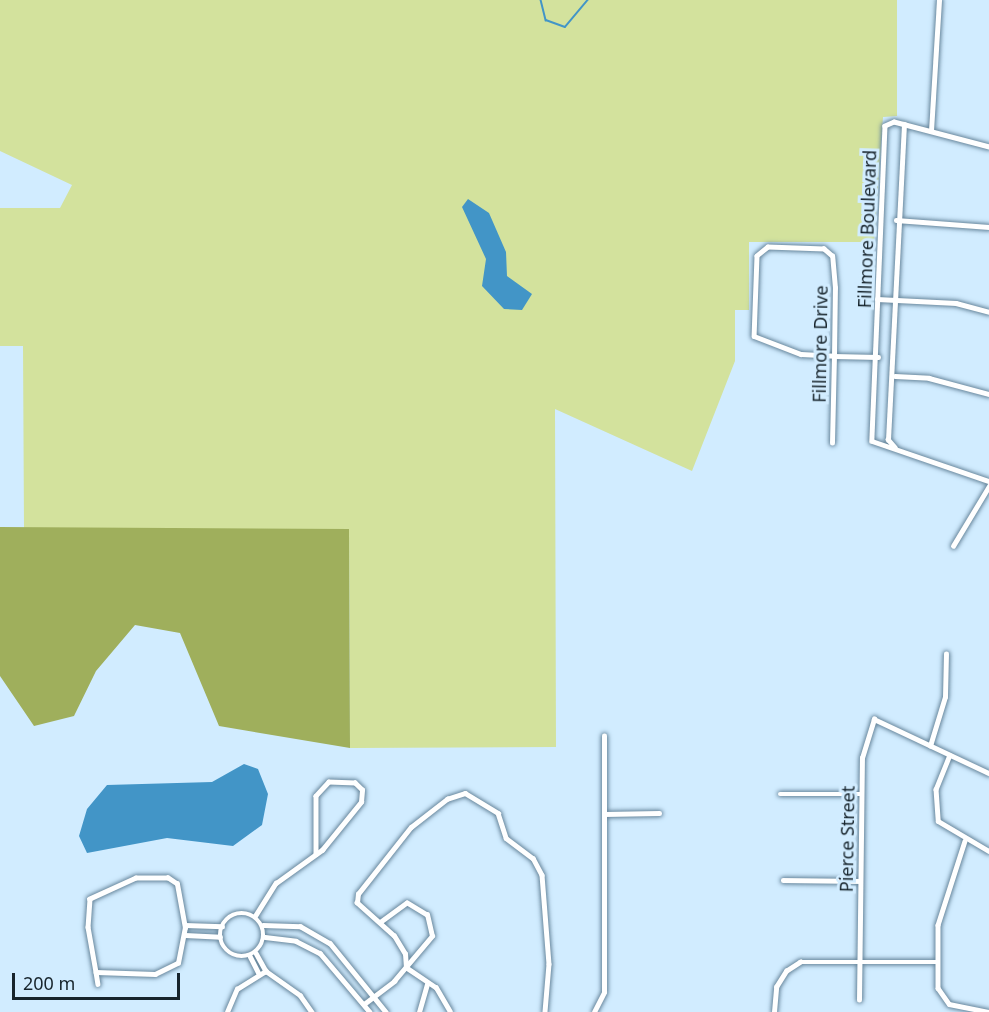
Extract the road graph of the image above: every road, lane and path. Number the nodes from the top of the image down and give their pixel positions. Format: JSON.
{"nodes":[{"id":1,"x":939,"y":0,"type":"edge"},
{"id":2,"x":904,"y":124,"type":"junction"},
{"id":3,"x":931,"y":130,"type":"junction"},
{"id":4,"x":989,"y":147,"type":"edge"},
{"id":5,"x":896,"y":220,"type":"junction"},
{"id":6,"x":989,"y":227,"type":"edge"},
{"id":7,"x":877,"y":299,"type":"junction"},
{"id":8,"x":896,"y":299,"type":"junction"},
{"id":9,"x":989,"y":312,"type":"edge"},
{"id":10,"x":834,"y":356,"type":"junction"},
{"id":11,"x":878,"y":357,"type":"junction"},
{"id":12,"x":895,"y":376,"type":"junction"},
{"id":13,"x":989,"y":394,"type":"edge"},
{"id":14,"x":832,"y":443,"type":"dead end"},
{"id":15,"x":896,"y":449,"type":"junction"},
{"id":16,"x":989,"y":481,"type":"edge"},
{"id":17,"x":989,"y":486,"type":"edge"},
{"id":18,"x":953,"y":546,"type":"dead end"},
{"id":19,"x":946,"y":654,"type":"dead end"},
{"id":20,"x":604,"y":736,"type":"dead end"},
{"id":21,"x":930,"y":746,"type":"junction"},
{"id":22,"x":950,"y":755,"type":"junction"},
{"id":23,"x":989,"y":773,"type":"edge"},
{"id":24,"x":780,"y":794,"type":"dead end"},
{"id":25,"x":861,"y":794,"type":"junction"},
{"id":26,"x":659,"y":813,"type":"dead end"},
{"id":27,"x":604,"y":814,"type":"junction"},
{"id":28,"x":965,"y":841,"type":"junction"},
{"id":29,"x":989,"y":851,"type":"edge"},
{"id":30,"x":316,"y":854,"type":"junction"},
{"id":31,"x":783,"y":880,"type":"dead end"},
{"id":32,"x":860,"y":881,"type":"junction"},
{"id":33,"x":255,"y":916,"type":"junction"},
{"id":34,"x":381,"y":922,"type":"junction"},
{"id":35,"x":263,"y":925,"type":"junction"},
{"id":36,"x":185,"y":926,"type":"junction"},
{"id":37,"x":222,"y":926,"type":"junction"},
{"id":38,"x":185,"y":935,"type":"junction"},
{"id":39,"x":220,"y":937,"type":"junction"},
{"id":40,"x":265,"y":937,"type":"junction"},
{"id":41,"x":256,"y":953,"type":"junction"},
{"id":42,"x":250,"y":956,"type":"junction"},
{"id":43,"x":860,"y":961,"type":"junction"},
{"id":44,"x":936,"y":962,"type":"junction"},
{"id":45,"x":406,"y":968,"type":"junction"},
{"id":46,"x":266,"y":971,"type":"junction"},
{"id":47,"x":96,"y":972,"type":"junction"},
{"id":48,"x":259,"y":974,"type":"junction"},
{"id":49,"x":98,"y":984,"type":"dead end"},
{"id":50,"x":427,"y":984,"type":"junction"},
{"id":51,"x":374,"y":996,"type":"junction"},
{"id":52,"x":859,"y":1000,"type":"dead end"},
{"id":53,"x":364,"y":1004,"type":"junction"},
{"id":54,"x":227,"y":1012,"type":"edge"},
{"id":55,"x":312,"y":1012,"type":"edge"},
{"id":56,"x":370,"y":1012,"type":"edge"},
{"id":57,"x":386,"y":1012,"type":"edge"},
{"id":58,"x":419,"y":1012,"type":"edge"},
{"id":59,"x":450,"y":1012,"type":"edge"},
{"id":60,"x":545,"y":1012,"type":"edge"},
{"id":61,"x":594,"y":1012,"type":"edge"},
{"id":62,"x":774,"y":1012,"type":"edge"},
{"id":63,"x":989,"y":1012,"type":"edge"}],
"edges":[{"from":1,"to":3,"type":"street"},
{"from":2,"to":3,"type":"street"},
{"from":2,"to":5,"type":"street","name":"Fillmore Boulevard"},
{"from":2,"to":7,"type":"street","name":"Fillmore Boulevard"},
{"from":3,"to":4,"type":"street"},
{"from":5,"to":6,"type":"street"},
{"from":5,"to":8,"type":"street","name":"Fillmore Boulevard"},
{"from":7,"to":8,"type":"street"},
{"from":7,"to":11,"type":"street","name":"Fillmore Boulevard"},
{"from":8,"to":9,"type":"street"},
{"from":8,"to":12,"type":"street","name":"Fillmore Boulevard"},
{"from":10,"to":10,"type":"street","name":"Fillmore Drive"},
{"from":10,"to":11,"type":"street"},
{"from":10,"to":14,"type":"street","name":"Fillmore Drive"},
{"from":11,"to":15,"type":"street","name":"Fillmore Boulevard"},
{"from":12,"to":13,"type":"street"},
{"from":12,"to":15,"type":"street","name":"Fillmore Boulevard"},
{"from":15,"to":16,"type":"street"},
{"from":17,"to":18,"type":"street"},
{"from":19,"to":21,"type":"street"},
{"from":20,"to":27,"type":"street"},
{"from":21,"to":22,"type":"street"},
{"from":21,"to":25,"type":"street","name":"Pierce Street"},
{"from":22,"to":23,"type":"street"},
{"from":22,"to":28,"type":"street"},
{"from":24,"to":25,"type":"street"},
{"from":25,"to":32,"type":"street","name":"Pierce Street"},
{"from":26,"to":27,"type":"street"},
{"from":27,"to":61,"type":"street"},
{"from":28,"to":29,"type":"street"},
{"from":28,"to":44,"type":"street"},
{"from":30,"to":30,"type":"street"},
{"from":30,"to":33,"type":"street"},
{"from":31,"to":32,"type":"street"},
{"from":32,"to":43,"type":"street","name":"Pierce Street"},
{"from":33,"to":35,"type":"street"},
{"from":33,"to":37,"type":"street"},
{"from":34,"to":45,"type":"street"},
{"from":34,"to":45,"type":"street"},
{"from":34,"to":60,"type":"street"},
{"from":35,"to":40,"type":"street"},
{"from":35,"to":51,"type":"street"},
{"from":36,"to":37,"type":"street"},
{"from":36,"to":38,"type":"street"},
{"from":36,"to":47,"type":"street"},
{"from":37,"to":39,"type":"street"},
{"from":38,"to":39,"type":"street"},
{"from":38,"to":47,"type":"street"},
{"from":39,"to":42,"type":"street"},
{"from":40,"to":41,"type":"street"},
{"from":40,"to":53,"type":"street"},
{"from":41,"to":42,"type":"street"},
{"from":41,"to":46,"type":"street"},
{"from":42,"to":48,"type":"street"},
{"from":43,"to":44,"type":"street"},
{"from":43,"to":52,"type":"street","name":"Pierce Street"},
{"from":43,"to":62,"type":"street"},
{"from":44,"to":63,"type":"street"},
{"from":45,"to":50,"type":"street"},
{"from":45,"to":51,"type":"street"},
{"from":46,"to":48,"type":"street"},
{"from":46,"to":55,"type":"street"},
{"from":47,"to":49,"type":"street"},
{"from":48,"to":54,"type":"street"},
{"from":50,"to":58,"type":"street"},
{"from":50,"to":59,"type":"street"},
{"from":51,"to":53,"type":"street"},
{"from":51,"to":57,"type":"street"},
{"from":53,"to":56,"type":"street"}]}
